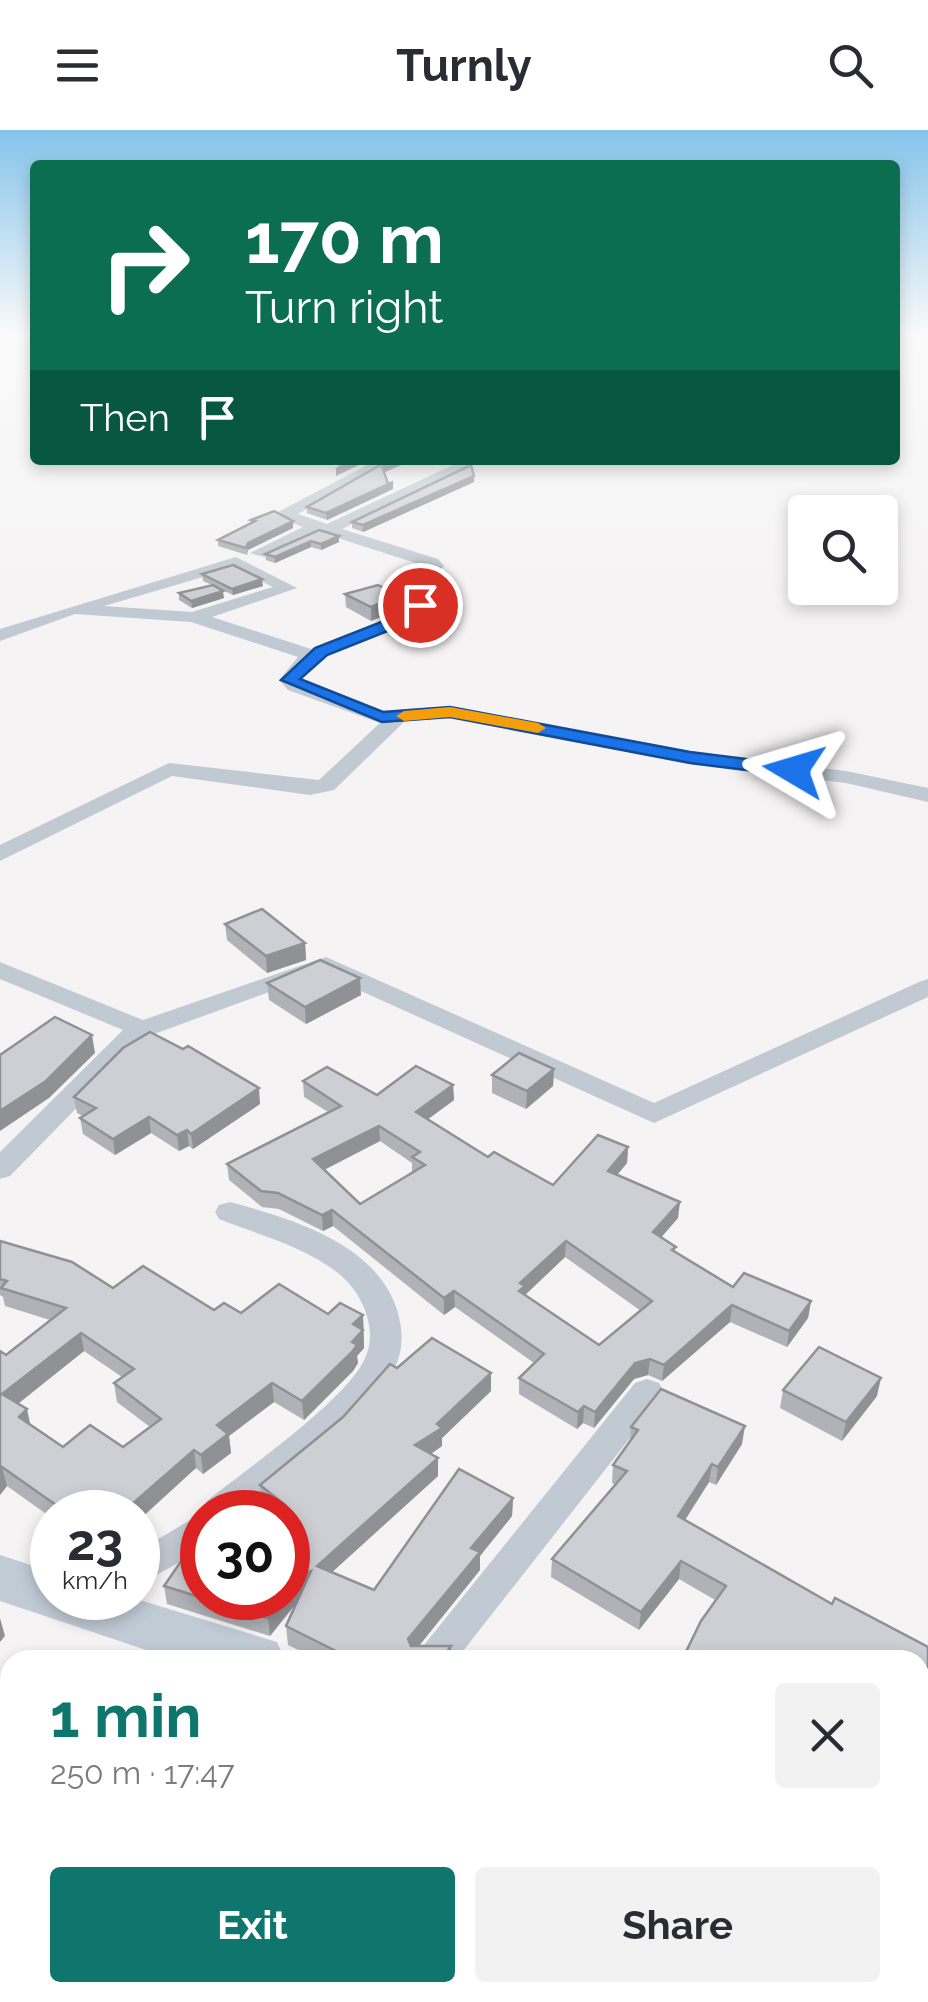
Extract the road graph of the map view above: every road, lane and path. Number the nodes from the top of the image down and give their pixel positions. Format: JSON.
{"nodes":[{"id":1,"x":378,"y":465,"type":"edge"},
{"id":2,"x":467,"y":465,"type":"edge"},
{"id":3,"x":323,"y":528,"type":"junction"},
{"id":4,"x":258,"y":553,"type":"dead end"},
{"id":5,"x":72,"y":609,"type":"junction"},
{"id":6,"x":193,"y":617,"type":"junction"},
{"id":7,"x":0,"y":635,"type":"edge"},
{"id":8,"x":316,"y":656,"type":"junction"},
{"id":9,"x":398,"y":717,"type":"junction"},
{"id":10,"x":928,"y":796,"type":"edge"},
{"id":11,"x":0,"y":854,"type":"edge"},
{"id":12,"x":0,"y":970,"type":"edge"},
{"id":13,"x":928,"y":987,"type":"edge"},
{"id":14,"x":136,"y":1031,"type":"junction"},
{"id":15,"x":0,"y":1168,"type":"edge"},
{"id":16,"x":230,"y":1212,"type":"dead end"},
{"id":17,"x":646,"y":1392,"type":"dead end"},
{"id":18,"x":245,"y":1490,"type":"edge"},
{"id":19,"x":0,"y":1578,"type":"edge"},
{"id":20,"x":30,"y":1587,"type":"edge"},
{"id":21,"x":132,"y":1620,"type":"edge"},
{"id":22,"x":225,"y":1650,"type":"edge"},
{"id":23,"x":440,"y":1650,"type":"edge"}],
"edges":[{"from":1,"to":3,"type":"street"},
{"from":2,"to":3,"type":"street"},
{"from":3,"to":4,"type":"street"},
{"from":3,"to":8,"type":"street"},
{"from":5,"to":6,"type":"street"},
{"from":5,"to":6,"type":"street"},
{"from":5,"to":7,"type":"street"},
{"from":6,"to":8,"type":"street"},
{"from":8,"to":9,"type":"street"},
{"from":9,"to":10,"type":"street"},
{"from":9,"to":11,"type":"street"},
{"from":12,"to":14,"type":"street"},
{"from":13,"to":14,"type":"street"},
{"from":14,"to":15,"type":"street"},
{"from":16,"to":18,"type":"street"},
{"from":17,"to":23,"type":"street"},
{"from":19,"to":20,"type":"street"},
{"from":21,"to":22,"type":"street"}]}
